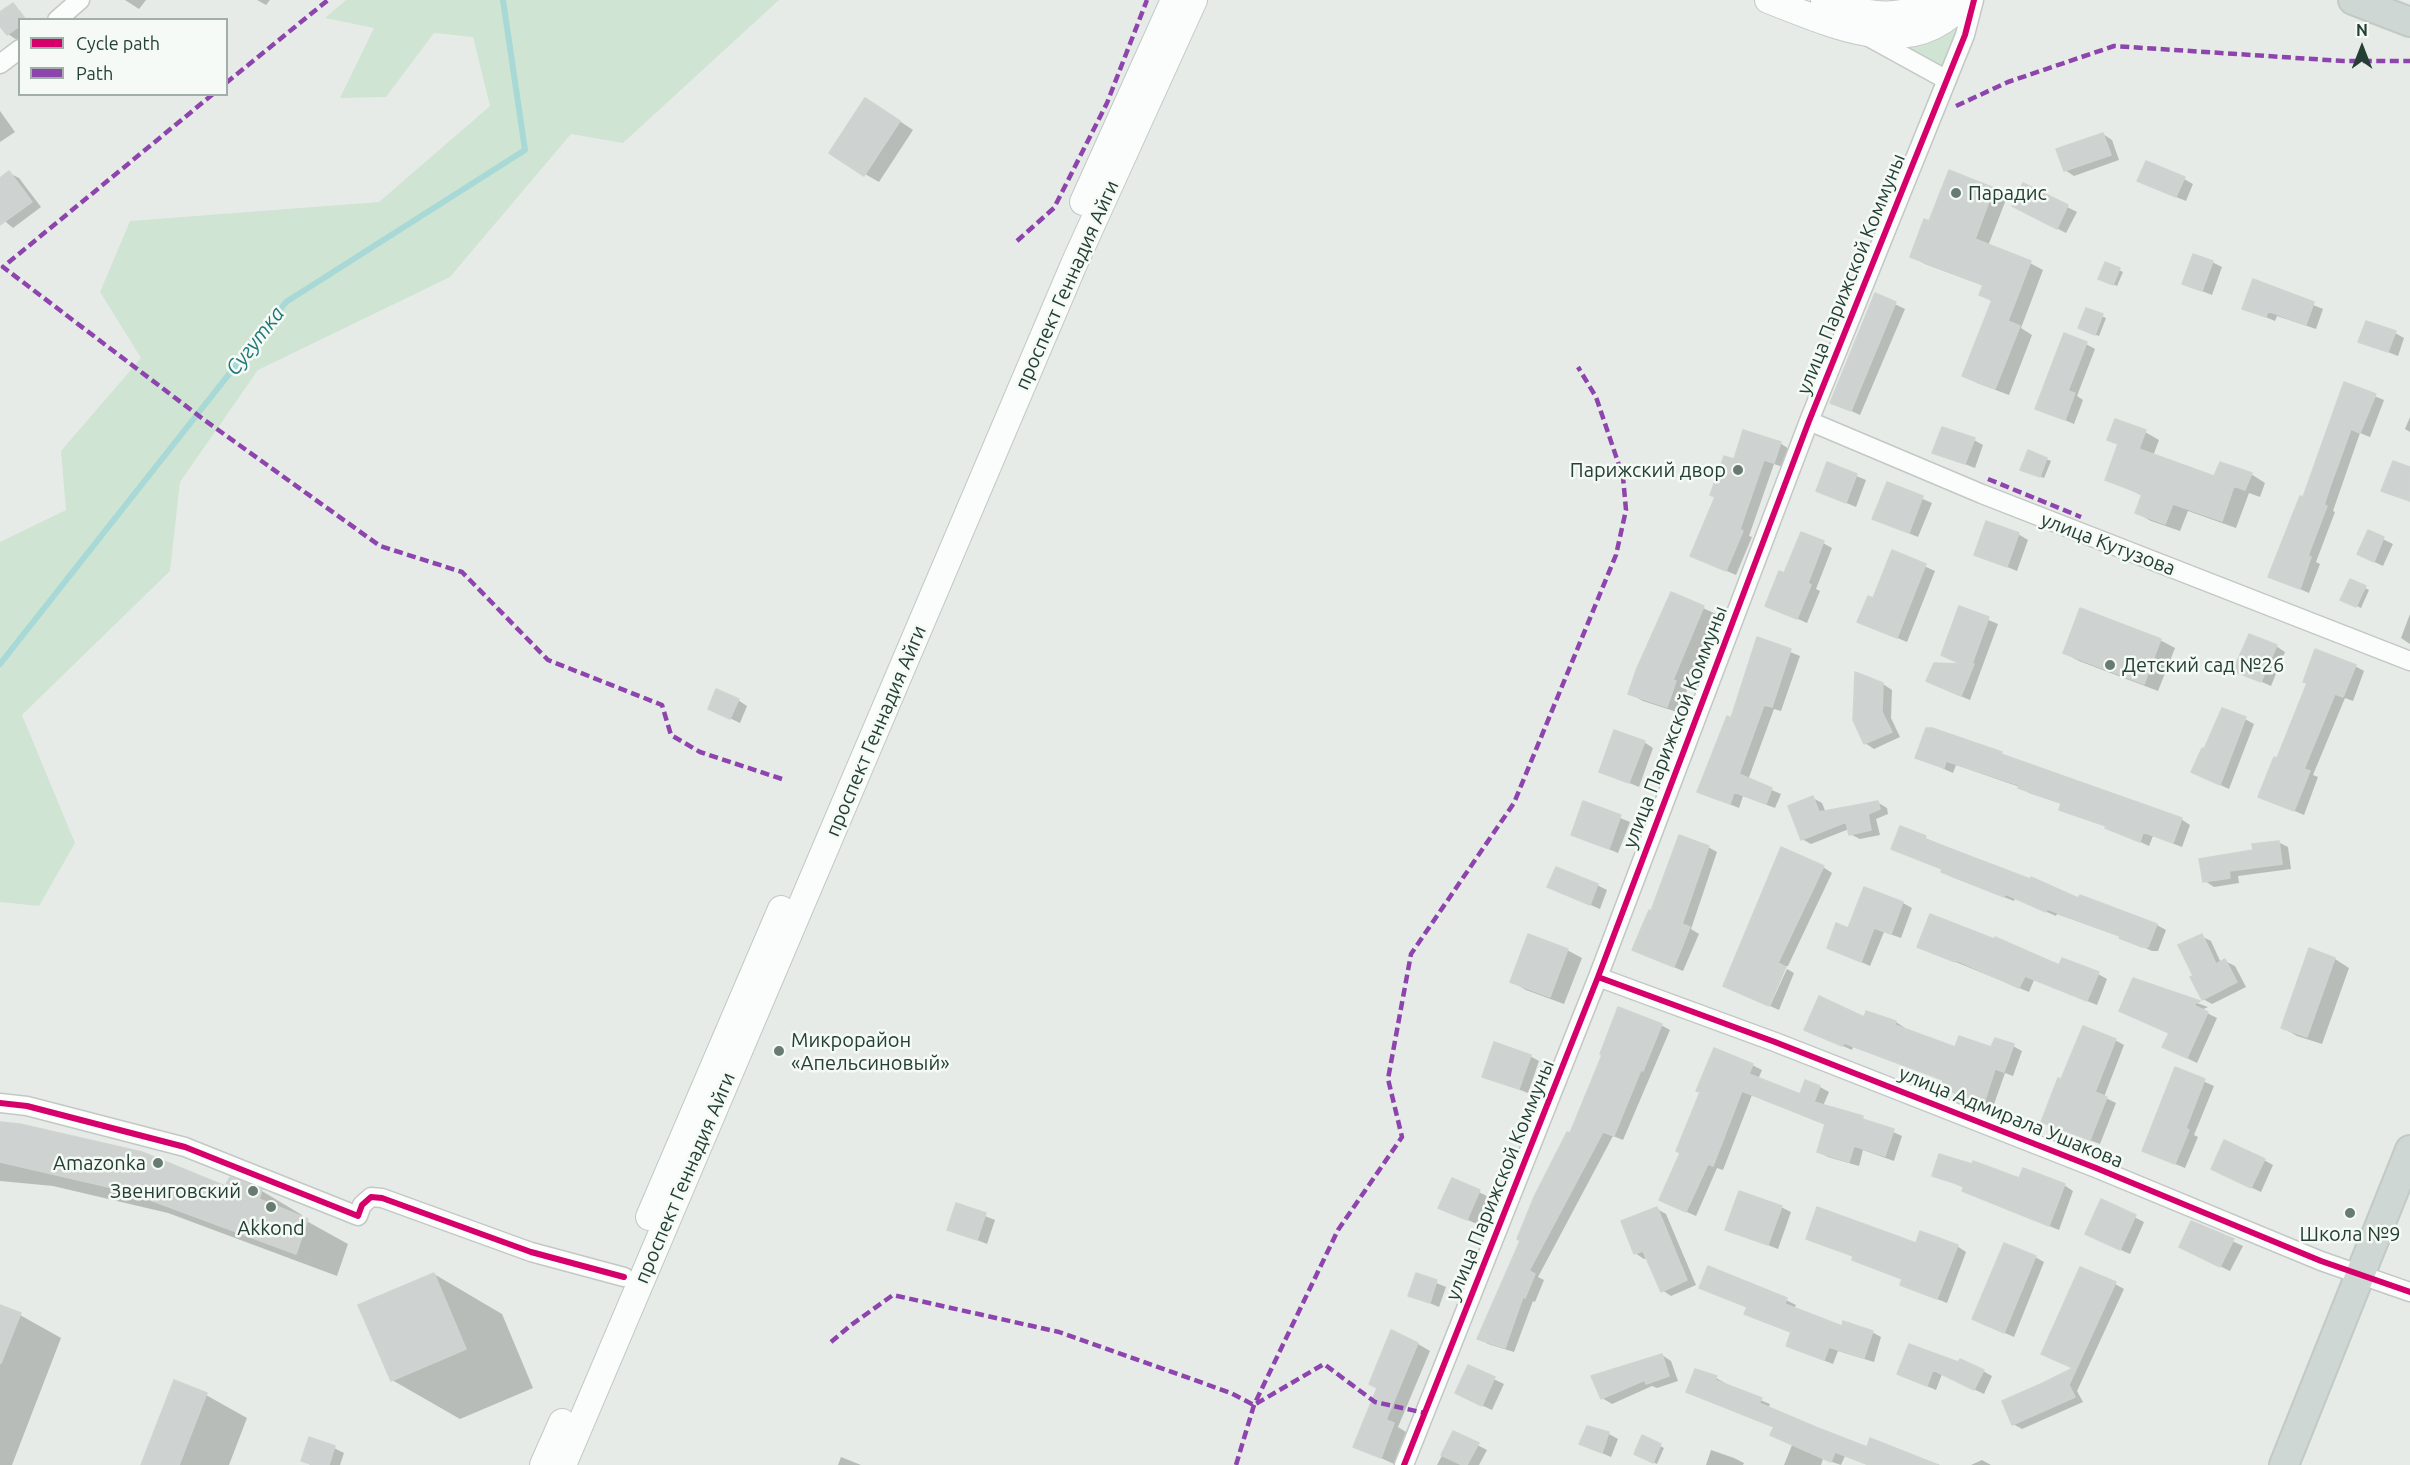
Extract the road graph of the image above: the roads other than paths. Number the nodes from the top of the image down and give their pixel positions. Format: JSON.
{"nodes":[{"id":1,"x":80,"y":0,"type":"edge"},
{"id":2,"x":1174,"y":0,"type":"edge"},
{"id":3,"x":1194,"y":0,"type":"edge"},
{"id":4,"x":1768,"y":0,"type":"edge"},
{"id":5,"x":1824,"y":0,"type":"edge"},
{"id":6,"x":1935,"y":0,"type":"edge"},
{"id":7,"x":1965,"y":0,"type":"edge"},
{"id":8,"x":1974,"y":0,"type":"edge"},
{"id":9,"x":2353,"y":0,"type":"edge"},
{"id":10,"x":59,"y":18,"type":"edge"},
{"id":11,"x":2410,"y":22,"type":"edge"},
{"id":12,"x":1863,"y":33,"type":"junction"},
{"id":13,"x":18,"y":50,"type":"edge"},
{"id":14,"x":0,"y":64,"type":"edge"},
{"id":15,"x":1947,"y":80,"type":"junction"},
{"id":16,"x":1809,"y":421,"type":"junction"},
{"id":17,"x":2410,"y":661,"type":"edge"},
{"id":18,"x":1598,"y":977,"type":"junction"},
{"id":19,"x":0,"y":1102,"type":"edge"},
{"id":20,"x":2410,"y":1150,"type":"edge"},
{"id":21,"x":2361,"y":1275,"type":"junction"},
{"id":22,"x":632,"y":1279,"type":"junction"},
{"id":23,"x":2410,"y":1292,"type":"edge"},
{"id":24,"x":543,"y":1465,"type":"edge"},
{"id":25,"x":563,"y":1465,"type":"edge"},
{"id":26,"x":1404,"y":1465,"type":"edge"},
{"id":27,"x":2284,"y":1465,"type":"edge"}],
"edges":[{"from":1,"to":10,"type":"street"},
{"from":2,"to":22,"type":"main road","name":"проспект Геннадия Айги"},
{"from":3,"to":22,"type":"main road","name":"проспект Геннадия Айги"},
{"from":4,"to":12,"type":"main road"},
{"from":5,"to":6,"type":"main road"},
{"from":7,"to":12,"type":"main road"},
{"from":8,"to":15,"type":"street","name":"улица Парижской Коммуны"},
{"from":9,"to":11,"type":"main road"},
{"from":12,"to":15,"type":"street"},
{"from":13,"to":14,"type":"street"},
{"from":15,"to":16,"type":"street","name":"улица Парижской Коммуны"},
{"from":16,"to":17,"type":"street","name":"улица Кутузова"},
{"from":16,"to":18,"type":"street","name":"улица Парижской Коммуны"},
{"from":18,"to":21,"type":"street","name":"улица Адмирала Ушакова"},
{"from":18,"to":26,"type":"street","name":"улица Парижской Коммуны"},
{"from":19,"to":22,"type":"street"},
{"from":20,"to":21,"type":"main road"},
{"from":21,"to":23,"type":"street","name":"улица Адмирала Ушакова"},
{"from":21,"to":27,"type":"main road"},
{"from":22,"to":24,"type":"main road","name":"проспект Геннадия Айги"},
{"from":22,"to":25,"type":"main road","name":"проспект Геннадия Айги"}]}
